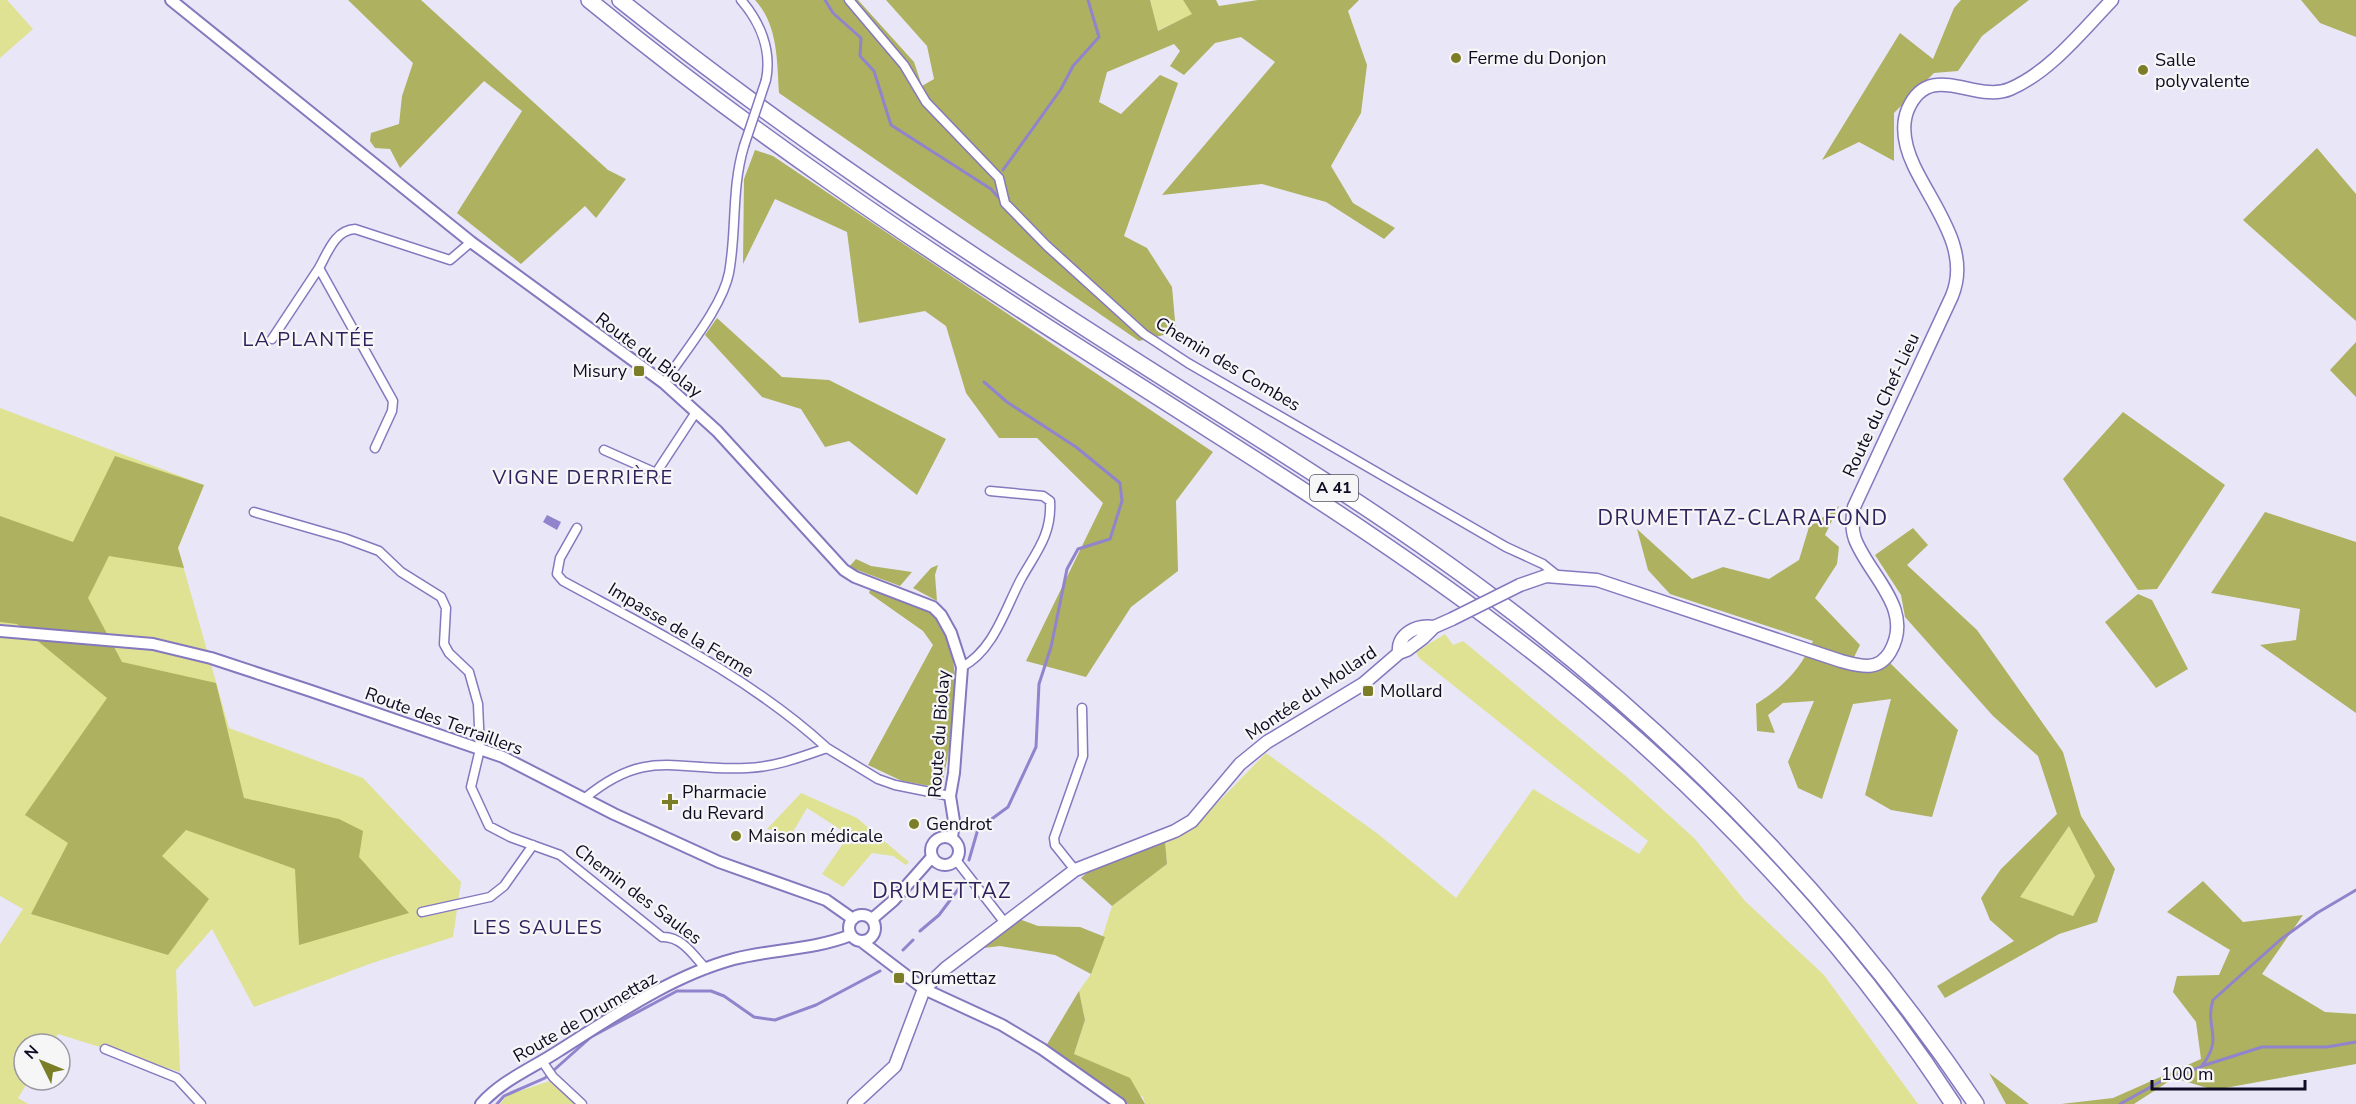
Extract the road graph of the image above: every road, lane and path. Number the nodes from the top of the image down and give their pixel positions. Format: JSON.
{"nodes":[{"id":1,"x":171,"y":0,"type":"edge"},
{"id":2,"x":589,"y":0,"type":"edge"},
{"id":3,"x":620,"y":0,"type":"edge"},
{"id":4,"x":741,"y":0,"type":"edge"},
{"id":5,"x":849,"y":0,"type":"edge"},
{"id":6,"x":2112,"y":0,"type":"edge"},
{"id":7,"x":471,"y":242,"type":"junction"},
{"id":8,"x":319,"y":268,"type":"junction"},
{"id":9,"x":272,"y":339,"type":"dead end"},
{"id":10,"x":664,"y":383,"type":"junction"},
{"id":11,"x":696,"y":412,"type":"junction"},
{"id":12,"x":375,"y":448,"type":"dead end"},
{"id":13,"x":604,"y":450,"type":"dead end"},
{"id":14,"x":990,"y":491,"type":"dead end"},
{"id":15,"x":254,"y":512,"type":"dead end"},
{"id":16,"x":577,"y":528,"type":"dead end"},
{"id":17,"x":1559,"y":576,"type":"junction"},
{"id":18,"x":1520,"y":585,"type":"joint"},
{"id":19,"x":0,"y":631,"type":"edge"},
{"id":20,"x":962,"y":667,"type":"junction"},
{"id":21,"x":1082,"y":708,"type":"dead end"},
{"id":22,"x":827,"y":748,"type":"junction"},
{"id":23,"x":480,"y":749,"type":"junction"},
{"id":24,"x":950,"y":796,"type":"junction"},
{"id":25,"x":585,"y":798,"type":"junction"},
{"id":26,"x":949,"y":838,"type":"junction"},
{"id":27,"x":534,"y":845,"type":"junction"},
{"id":28,"x":934,"y":860,"type":"junction"},
{"id":29,"x":956,"y":860,"type":"junction"},
{"id":30,"x":1076,"y":870,"type":"junction"},
{"id":31,"x":422,"y":912,"type":"dead end"},
{"id":32,"x":855,"y":918,"type":"junction"},
{"id":33,"x":873,"y":922,"type":"junction"},
{"id":34,"x":1005,"y":923,"type":"junction"},
{"id":35,"x":860,"y":938,"type":"junction"},
{"id":36,"x":706,"y":969,"type":"junction"},
{"id":37,"x":924,"y":989,"type":"junction"},
{"id":38,"x":105,"y":1049,"type":"dead end"},
{"id":39,"x":544,"y":1065,"type":"junction"},
{"id":40,"x":201,"y":1104,"type":"edge"},
{"id":41,"x":481,"y":1104,"type":"edge"},
{"id":42,"x":582,"y":1104,"type":"edge"},
{"id":43,"x":854,"y":1104,"type":"edge"},
{"id":44,"x":1120,"y":1104,"type":"edge"},
{"id":45,"x":1953,"y":1104,"type":"edge"},
{"id":46,"x":1976,"y":1104,"type":"edge"}],
"edges":[{"from":1,"to":7,"type":"street","name":"Route du Biolay"},
{"from":2,"to":45,"type":"highway","number":"A 41"},
{"from":3,"to":46,"type":"highway","number":"A 41"},
{"from":4,"to":10,"type":"street","bridge":true},
{"from":5,"to":17,"type":"street","name":"Chemin des Combes"},
{"from":6,"to":17,"type":"main road","name":"Route du Chef-Lieu"},
{"from":7,"to":8,"type":"street"},
{"from":7,"to":10,"type":"street","name":"Route du Biolay"},
{"from":8,"to":9,"type":"street"},
{"from":8,"to":12,"type":"street"},
{"from":10,"to":11,"type":"street","name":"Route du Biolay"},
{"from":11,"to":13,"type":"street"},
{"from":11,"to":20,"type":"street","name":"Route du Biolay"},
{"from":14,"to":20,"type":"street"},
{"from":15,"to":23,"type":"street","name":"Chemin des Saules"},
{"from":16,"to":22,"type":"street","name":"Impasse de la Ferme"},
{"from":17,"to":18,"type":"main road","name":"Route du Chef-Lieu"},
{"from":18,"to":30,"type":"main road","name":"Montée du Mollard","bridge":true},
{"from":19,"to":23,"type":"street","name":"Route des Terraillers"},
{"from":20,"to":24,"type":"street","name":"Route du Biolay"},
{"from":21,"to":30,"type":"street"},
{"from":22,"to":24,"type":"street"},
{"from":22,"to":25,"type":"street"},
{"from":23,"to":25,"type":"street","name":"Route des Terraillers"},
{"from":23,"to":27,"type":"street","name":"Chemin des Saules"},
{"from":24,"to":26,"type":"street","name":"Route du Biolay"},
{"from":25,"to":32,"type":"street","name":"Route des Terraillers"},
{"from":26,"to":28,"type":"street"},
{"from":26,"to":29,"type":"street"},
{"from":27,"to":31,"type":"street"},
{"from":27,"to":36,"type":"street","name":"Chemin des Saules"},
{"from":28,"to":29,"type":"street"},
{"from":28,"to":33,"type":"street"},
{"from":29,"to":34,"type":"street"},
{"from":30,"to":34,"type":"main road","name":"Montée du Mollard"},
{"from":32,"to":33,"type":"street","name":"Route des Terraillers"},
{"from":32,"to":35,"type":"street"},
{"from":33,"to":35,"type":"street"},
{"from":34,"to":37,"type":"main road","name":"Montée du Mollard"},
{"from":35,"to":36,"type":"street","name":"Route de Drumettaz"},
{"from":35,"to":37,"type":"street"},
{"from":36,"to":39,"type":"street","name":"Route de Drumettaz"},
{"from":37,"to":43,"type":"main road"},
{"from":37,"to":44,"type":"street"},
{"from":38,"to":40,"type":"street"},
{"from":39,"to":41,"type":"street","name":"Route de Drumettaz"},
{"from":39,"to":42,"type":"street"}]}
